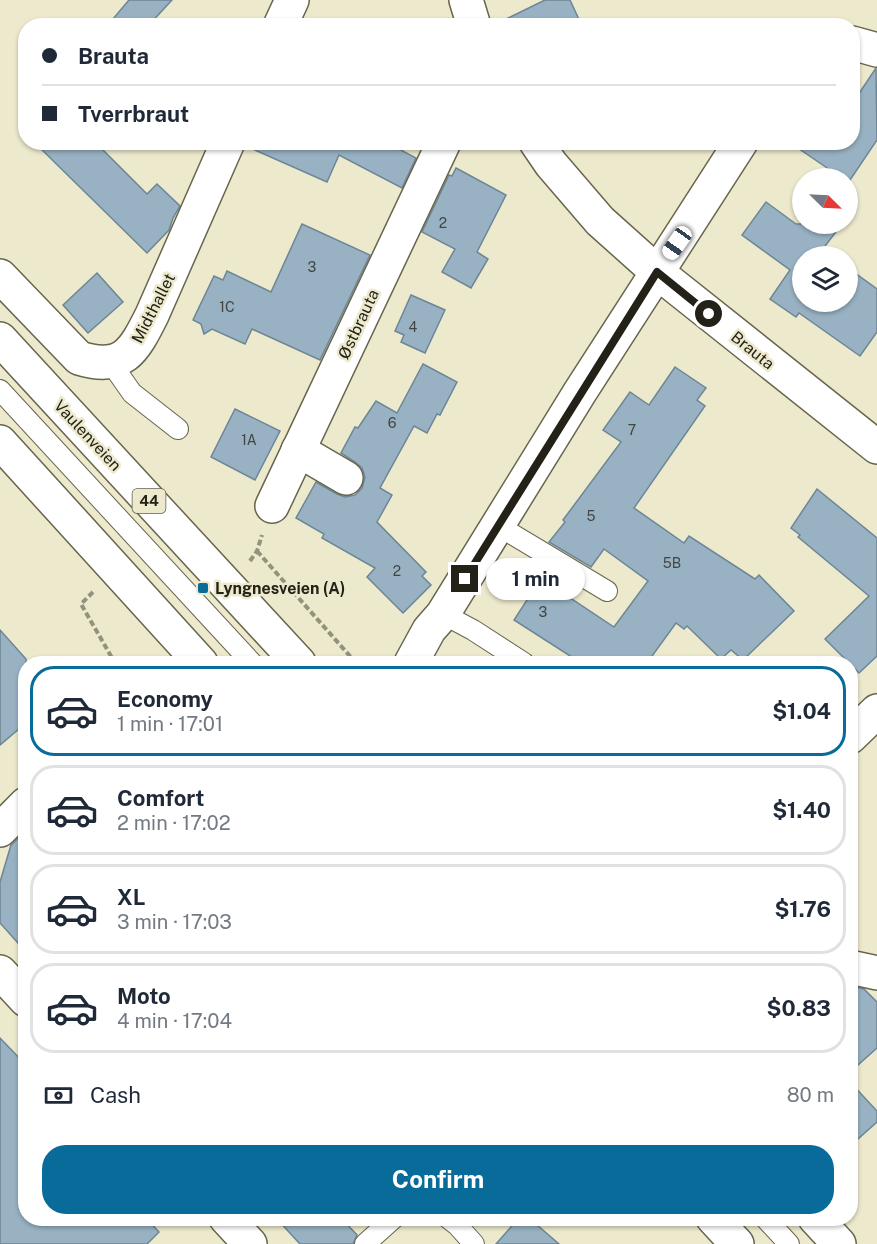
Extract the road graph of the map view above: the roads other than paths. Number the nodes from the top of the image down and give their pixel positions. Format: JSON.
{"nodes":[{"id":1,"x":291,"y":0,"type":"edge"},
{"id":2,"x":465,"y":0,"type":"edge"},
{"id":3,"x":283,"y":18,"type":"edge"},
{"id":4,"x":471,"y":18,"type":"edge"},
{"id":5,"x":860,"y":45,"type":"edge"},
{"id":6,"x":877,"y":50,"type":"edge"},
{"id":7,"x":224,"y":150,"type":"edge"},
{"id":8,"x":440,"y":150,"type":"edge"},
{"id":9,"x":541,"y":150,"type":"edge"},
{"id":10,"x":736,"y":150,"type":"edge"},
{"id":11,"x":657,"y":272,"type":"junction"},
{"id":12,"x":0,"y":276,"type":"edge"},
{"id":13,"x":0,"y":339,"type":"edge"},
{"id":14,"x":111,"y":363,"type":"junction"},
{"id":15,"x":0,"y":390,"type":"edge"},
{"id":16,"x":178,"y":429,"type":"dead end"},
{"id":17,"x":0,"y":442,"type":"edge"},
{"id":18,"x":877,"y":447,"type":"edge"},
{"id":19,"x":298,"y":450,"type":"junction"},
{"id":20,"x":346,"y":478,"type":"dead end"},
{"id":21,"x":272,"y":506,"type":"dead end"},
{"id":22,"x":497,"y":525,"type":"junction"},
{"id":23,"x":607,"y":591,"type":"dead end"},
{"id":24,"x":429,"y":619,"type":"junction"},
{"id":25,"x":195,"y":656,"type":"edge"},
{"id":26,"x":246,"y":656,"type":"edge"},
{"id":27,"x":293,"y":656,"type":"edge"},
{"id":28,"x":414,"y":656,"type":"edge"},
{"id":29,"x":513,"y":656,"type":"edge"},
{"id":30,"x":877,"y":711,"type":"edge"},
{"id":31,"x":858,"y":729,"type":"edge"},
{"id":32,"x":18,"y":812,"type":"edge"},
{"id":33,"x":0,"y":830,"type":"edge"},
{"id":34,"x":858,"y":969,"type":"edge"},
{"id":35,"x":0,"y":972,"type":"edge"},
{"id":36,"x":877,"y":973,"type":"edge"},
{"id":37,"x":18,"y":991,"type":"edge"},
{"id":38,"x":233,"y":1226,"type":"edge"},
{"id":39,"x":385,"y":1226,"type":"edge"},
{"id":40,"x":458,"y":1226,"type":"edge"},
{"id":41,"x":720,"y":1226,"type":"edge"},
{"id":42,"x":772,"y":1226,"type":"edge"},
{"id":43,"x":822,"y":1226,"type":"edge"},
{"id":44,"x":250,"y":1244,"type":"edge"},
{"id":45,"x":365,"y":1244,"type":"edge"},
{"id":46,"x":474,"y":1244,"type":"edge"},
{"id":47,"x":737,"y":1244,"type":"edge"},
{"id":48,"x":789,"y":1244,"type":"edge"},
{"id":49,"x":839,"y":1244,"type":"edge"}],
"edges":[{"from":1,"to":3,"type":"street"},
{"from":2,"to":4,"type":"street"},
{"from":5,"to":6,"type":"street"},
{"from":7,"to":14,"type":"street","name":"Midthallet"},
{"from":8,"to":19,"type":"street","name":"Østbrauta"},
{"from":9,"to":11,"type":"street","name":"Brauta"},
{"from":10,"to":11,"type":"street"},
{"from":11,"to":18,"type":"street","name":"Brauta"},
{"from":11,"to":22,"type":"street"},
{"from":12,"to":14,"type":"street"},
{"from":13,"to":27,"type":"street","name":"Vaulenveien","number":"44"},
{"from":14,"to":16,"type":"lane"},
{"from":15,"to":26,"type":"lane"},
{"from":17,"to":25,"type":"street"},
{"from":19,"to":20,"type":"street"},
{"from":19,"to":21,"type":"street","name":"Østbrauta"},
{"from":22,"to":23,"type":"lane"},
{"from":22,"to":24,"type":"street"},
{"from":24,"to":28,"type":"street"},
{"from":24,"to":29,"type":"lane"},
{"from":30,"to":31,"type":"street"},
{"from":32,"to":33,"type":"street"},
{"from":34,"to":36,"type":"street"},
{"from":35,"to":37,"type":"street"},
{"from":38,"to":44,"type":"street"},
{"from":39,"to":45,"type":"lane"},
{"from":40,"to":46,"type":"lane"},
{"from":41,"to":47,"type":"street"},
{"from":42,"to":48,"type":"lane"},
{"from":43,"to":49,"type":"street"}]}
